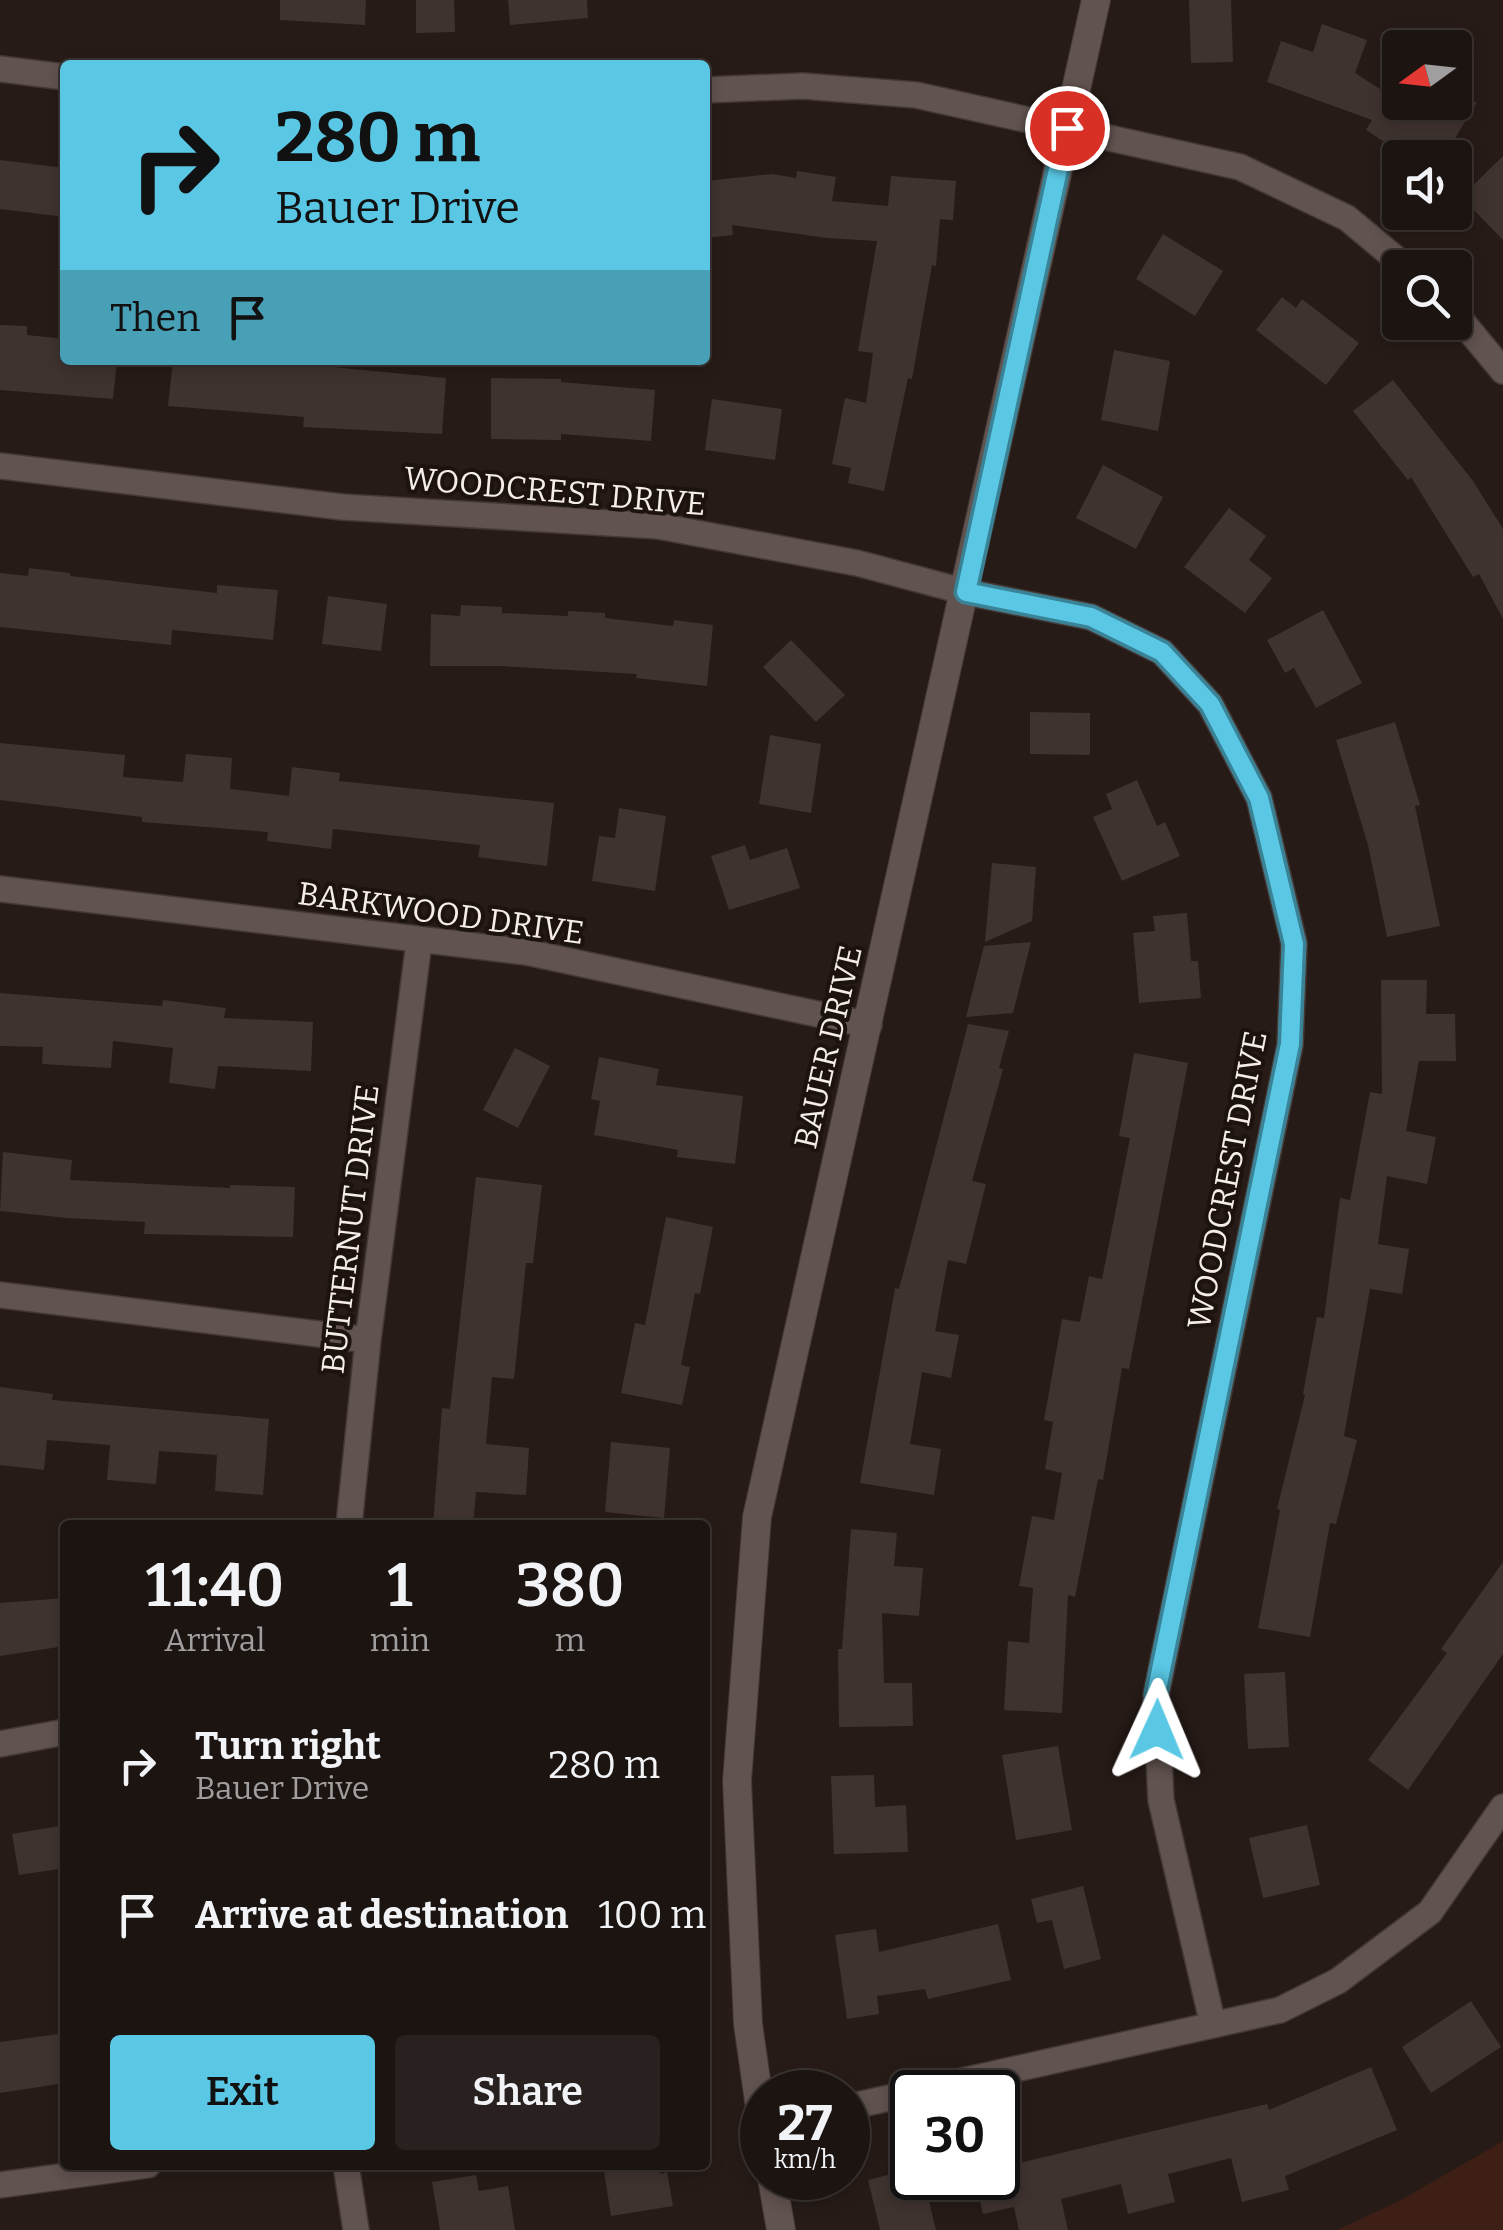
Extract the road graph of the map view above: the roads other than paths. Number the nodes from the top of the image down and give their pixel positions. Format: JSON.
{"nodes":[{"id":1,"x":1096,"y":0,"type":"edge"},
{"id":2,"x":0,"y":69,"type":"edge"},
{"id":3,"x":60,"y":76,"type":"edge"},
{"id":4,"x":710,"y":90,"type":"edge"},
{"id":5,"x":1067,"y":128,"type":"junction"},
{"id":6,"x":1385,"y":250,"type":"edge"},
{"id":7,"x":1472,"y":334,"type":"edge"},
{"id":8,"x":1503,"y":371,"type":"edge"},
{"id":9,"x":0,"y":466,"type":"edge"},
{"id":10,"x":966,"y":592,"type":"junction"},
{"id":11,"x":0,"y":889,"type":"edge"},
{"id":12,"x":419,"y":942,"type":"junction"},
{"id":13,"x":868,"y":1025,"type":"junction"},
{"id":14,"x":0,"y":1295,"type":"edge"},
{"id":15,"x":368,"y":1340,"type":"junction"},
{"id":16,"x":350,"y":1520,"type":"edge"},
{"id":17,"x":60,"y":1733,"type":"edge"},
{"id":18,"x":0,"y":1744,"type":"edge"},
{"id":19,"x":1503,"y":1807,"type":"edge"},
{"id":20,"x":1213,"y":2025,"type":"junction"},
{"id":21,"x":755,"y":2070,"type":"edge"},
{"id":22,"x":1012,"y":2070,"type":"edge"},
{"id":23,"x":111,"y":2170,"type":"edge"},
{"id":24,"x":347,"y":2170,"type":"edge"},
{"id":25,"x":0,"y":2185,"type":"edge"},
{"id":26,"x":776,"y":2200,"type":"edge"},
{"id":27,"x":356,"y":2230,"type":"edge"},
{"id":28,"x":781,"y":2230,"type":"edge"}],
"edges":[{"from":1,"to":5,"type":"street","name":"BAUER DRIVE"},
{"from":2,"to":3,"type":"street"},
{"from":4,"to":5,"type":"street"},
{"from":5,"to":6,"type":"street"},
{"from":5,"to":10,"type":"street","name":"BAUER DRIVE"},
{"from":7,"to":8,"type":"street"},
{"from":9,"to":10,"type":"street","name":"WOODCREST DRIVE"},
{"from":10,"to":13,"type":"street","name":"BAUER DRIVE"},
{"from":10,"to":20,"type":"street","name":"WOODCREST DRIVE"},
{"from":11,"to":12,"type":"street","name":"BARKWOOD DRIVE"},
{"from":12,"to":13,"type":"street","name":"BARKWOOD DRIVE"},
{"from":12,"to":15,"type":"street","name":"BUTTERNUT DRIVE"},
{"from":13,"to":21,"type":"street","name":"BAUER DRIVE"},
{"from":14,"to":15,"type":"street"},
{"from":15,"to":16,"type":"street","name":"BUTTERNUT DRIVE"},
{"from":17,"to":18,"type":"street"},
{"from":19,"to":20,"type":"street"},
{"from":20,"to":22,"type":"street"},
{"from":23,"to":25,"type":"street"},
{"from":24,"to":27,"type":"street"},
{"from":26,"to":28,"type":"street"}]}
